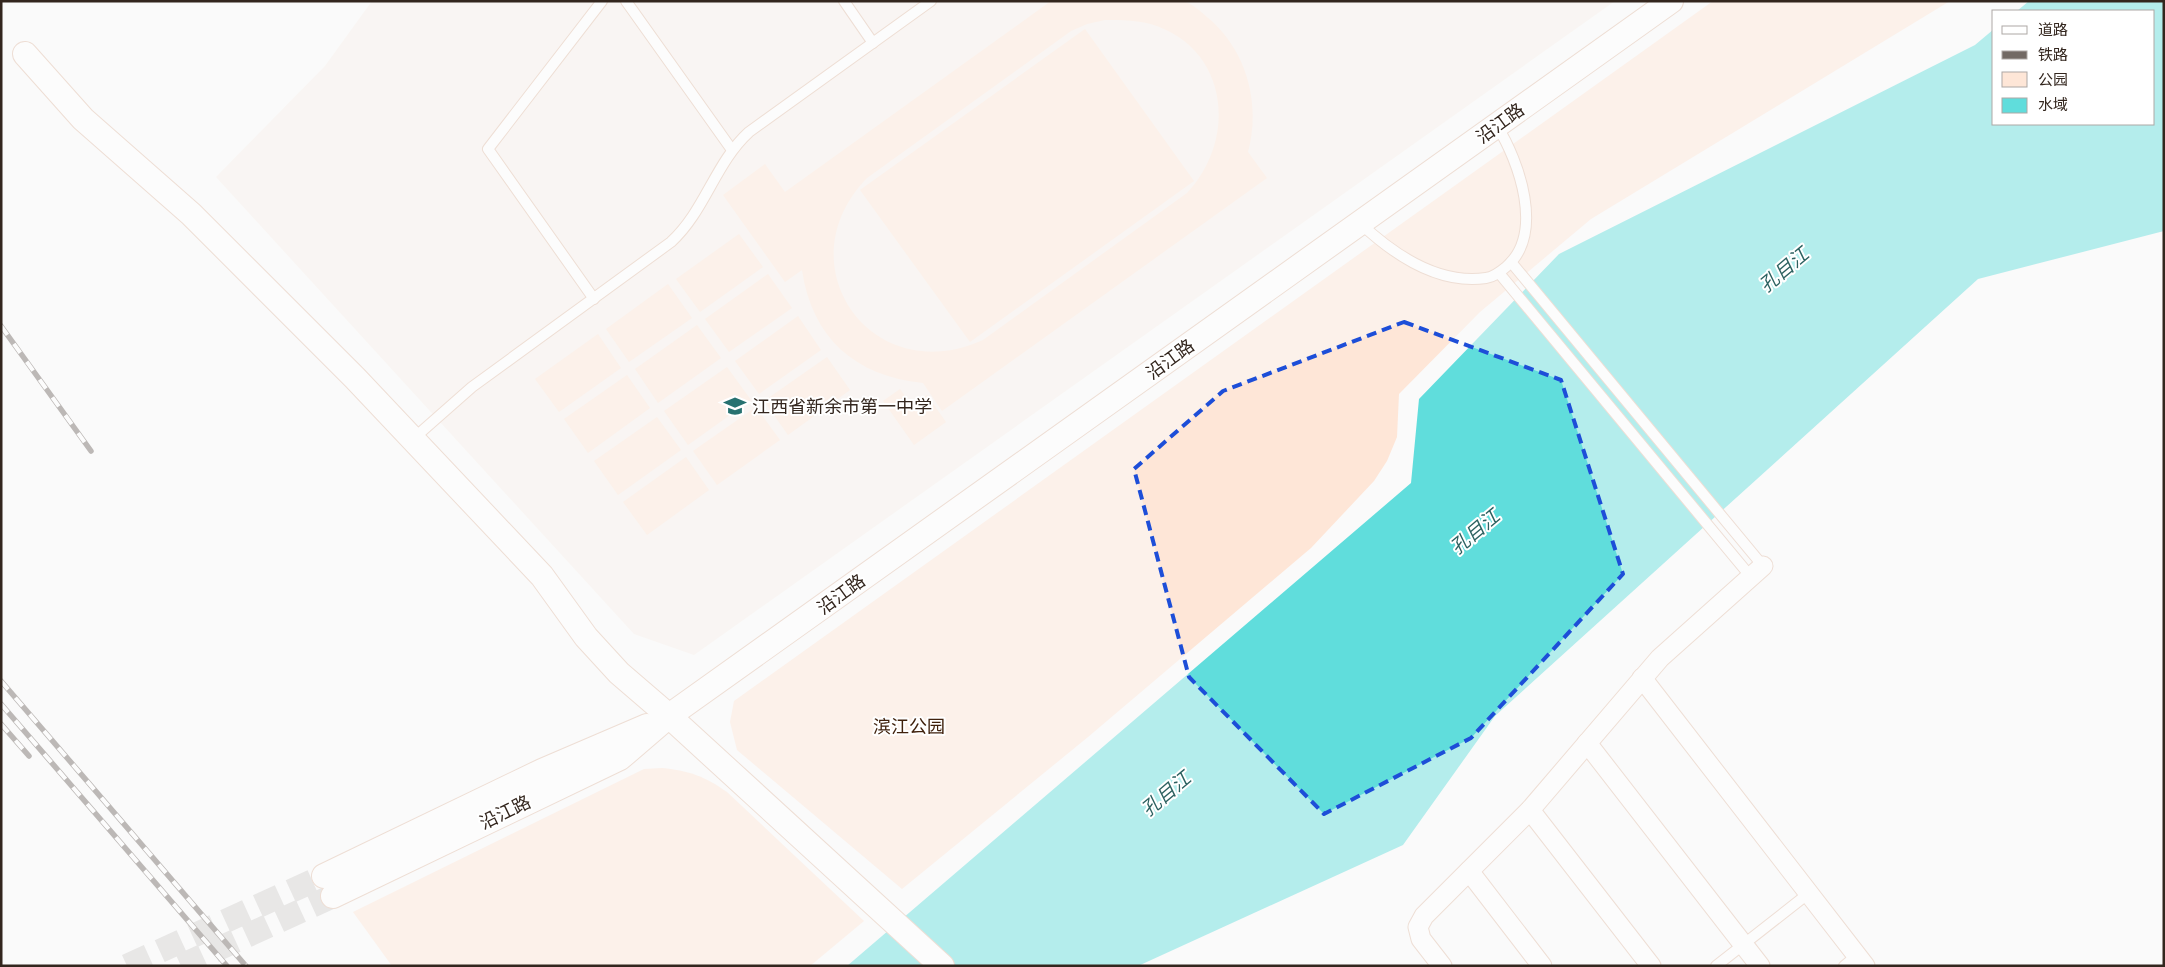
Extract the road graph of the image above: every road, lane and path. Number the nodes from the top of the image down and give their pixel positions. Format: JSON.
{"nodes":[{"id":1,"x":602,"y":1,"type":"edge"},
{"id":2,"x":626,"y":1,"type":"edge"},
{"id":3,"x":844,"y":1,"type":"edge"},
{"id":4,"x":931,"y":1,"type":"edge"},
{"id":5,"x":1671,"y":1,"type":"edge"},
{"id":6,"x":873,"y":43,"type":"junction"},
{"id":7,"x":24,"y":54,"type":"dead end"},
{"id":8,"x":1497,"y":126,"type":"junction"},
{"id":9,"x":732,"y":150,"type":"junction"},
{"id":10,"x":1360,"y":223,"type":"junction"},
{"id":11,"x":1511,"y":262,"type":"junction"},
{"id":12,"x":1499,"y":273,"type":"junction"},
{"id":13,"x":594,"y":299,"type":"junction"},
{"id":14,"x":413,"y":439,"type":"junction"},
{"id":15,"x":1757,"y":572,"type":"junction"},
{"id":16,"x":1642,"y":678,"type":"junction"},
{"id":17,"x":669,"y":716,"type":"junction"},
{"id":18,"x":1587,"y":743,"type":"junction"},
{"id":19,"x":1530,"y":810,"type":"junction"},
{"id":20,"x":1469,"y":871,"type":"junction"},
{"id":21,"x":328,"y":886,"type":"tunnel mouth"},
{"id":22,"x":1809,"y":893,"type":"junction"},
{"id":23,"x":1743,"y":944,"type":"junction"},
{"id":24,"x":1433,"y":962,"type":"edge"},
{"id":25,"x":1856,"y":962,"type":"edge"},
{"id":26,"x":942,"y":966,"type":"edge"},
{"id":27,"x":1542,"y":966,"type":"edge"},
{"id":28,"x":1651,"y":966,"type":"edge"},
{"id":29,"x":1716,"y":966,"type":"edge"},
{"id":30,"x":1760,"y":966,"type":"edge"}],
"edges":[{"from":1,"to":13,"type":"lane"},
{"from":2,"to":9,"type":"lane"},
{"from":3,"to":6,"type":"lane"},
{"from":4,"to":6,"type":"lane"},
{"from":5,"to":8,"type":"street","name":"沿江路"},
{"from":6,"to":9,"type":"lane"},
{"from":7,"to":14,"type":"street"},
{"from":8,"to":10,"type":"street","name":"沿江路"},
{"from":8,"to":11,"type":"lane"},
{"from":9,"to":13,"type":"lane"},
{"from":10,"to":12,"type":"lane"},
{"from":10,"to":17,"type":"street","name":"沿江路"},
{"from":11,"to":12,"type":"lane"},
{"from":11,"to":15,"type":"lane"},
{"from":12,"to":15,"type":"lane"},
{"from":13,"to":14,"type":"lane"},
{"from":14,"to":17,"type":"street"},
{"from":15,"to":16,"type":"street"},
{"from":16,"to":18,"type":"street"},
{"from":16,"to":22,"type":"street"},
{"from":17,"to":21,"type":"street","name":"沿江路"},
{"from":17,"to":26,"type":"street"},
{"from":18,"to":19,"type":"street"},
{"from":18,"to":23,"type":"street"},
{"from":19,"to":20,"type":"street"},
{"from":19,"to":28,"type":"street"},
{"from":20,"to":24,"type":"street"},
{"from":20,"to":27,"type":"street"},
{"from":22,"to":23,"type":"lane"},
{"from":22,"to":25,"type":"street"},
{"from":23,"to":29,"type":"lane"},
{"from":23,"to":30,"type":"street"}]}
